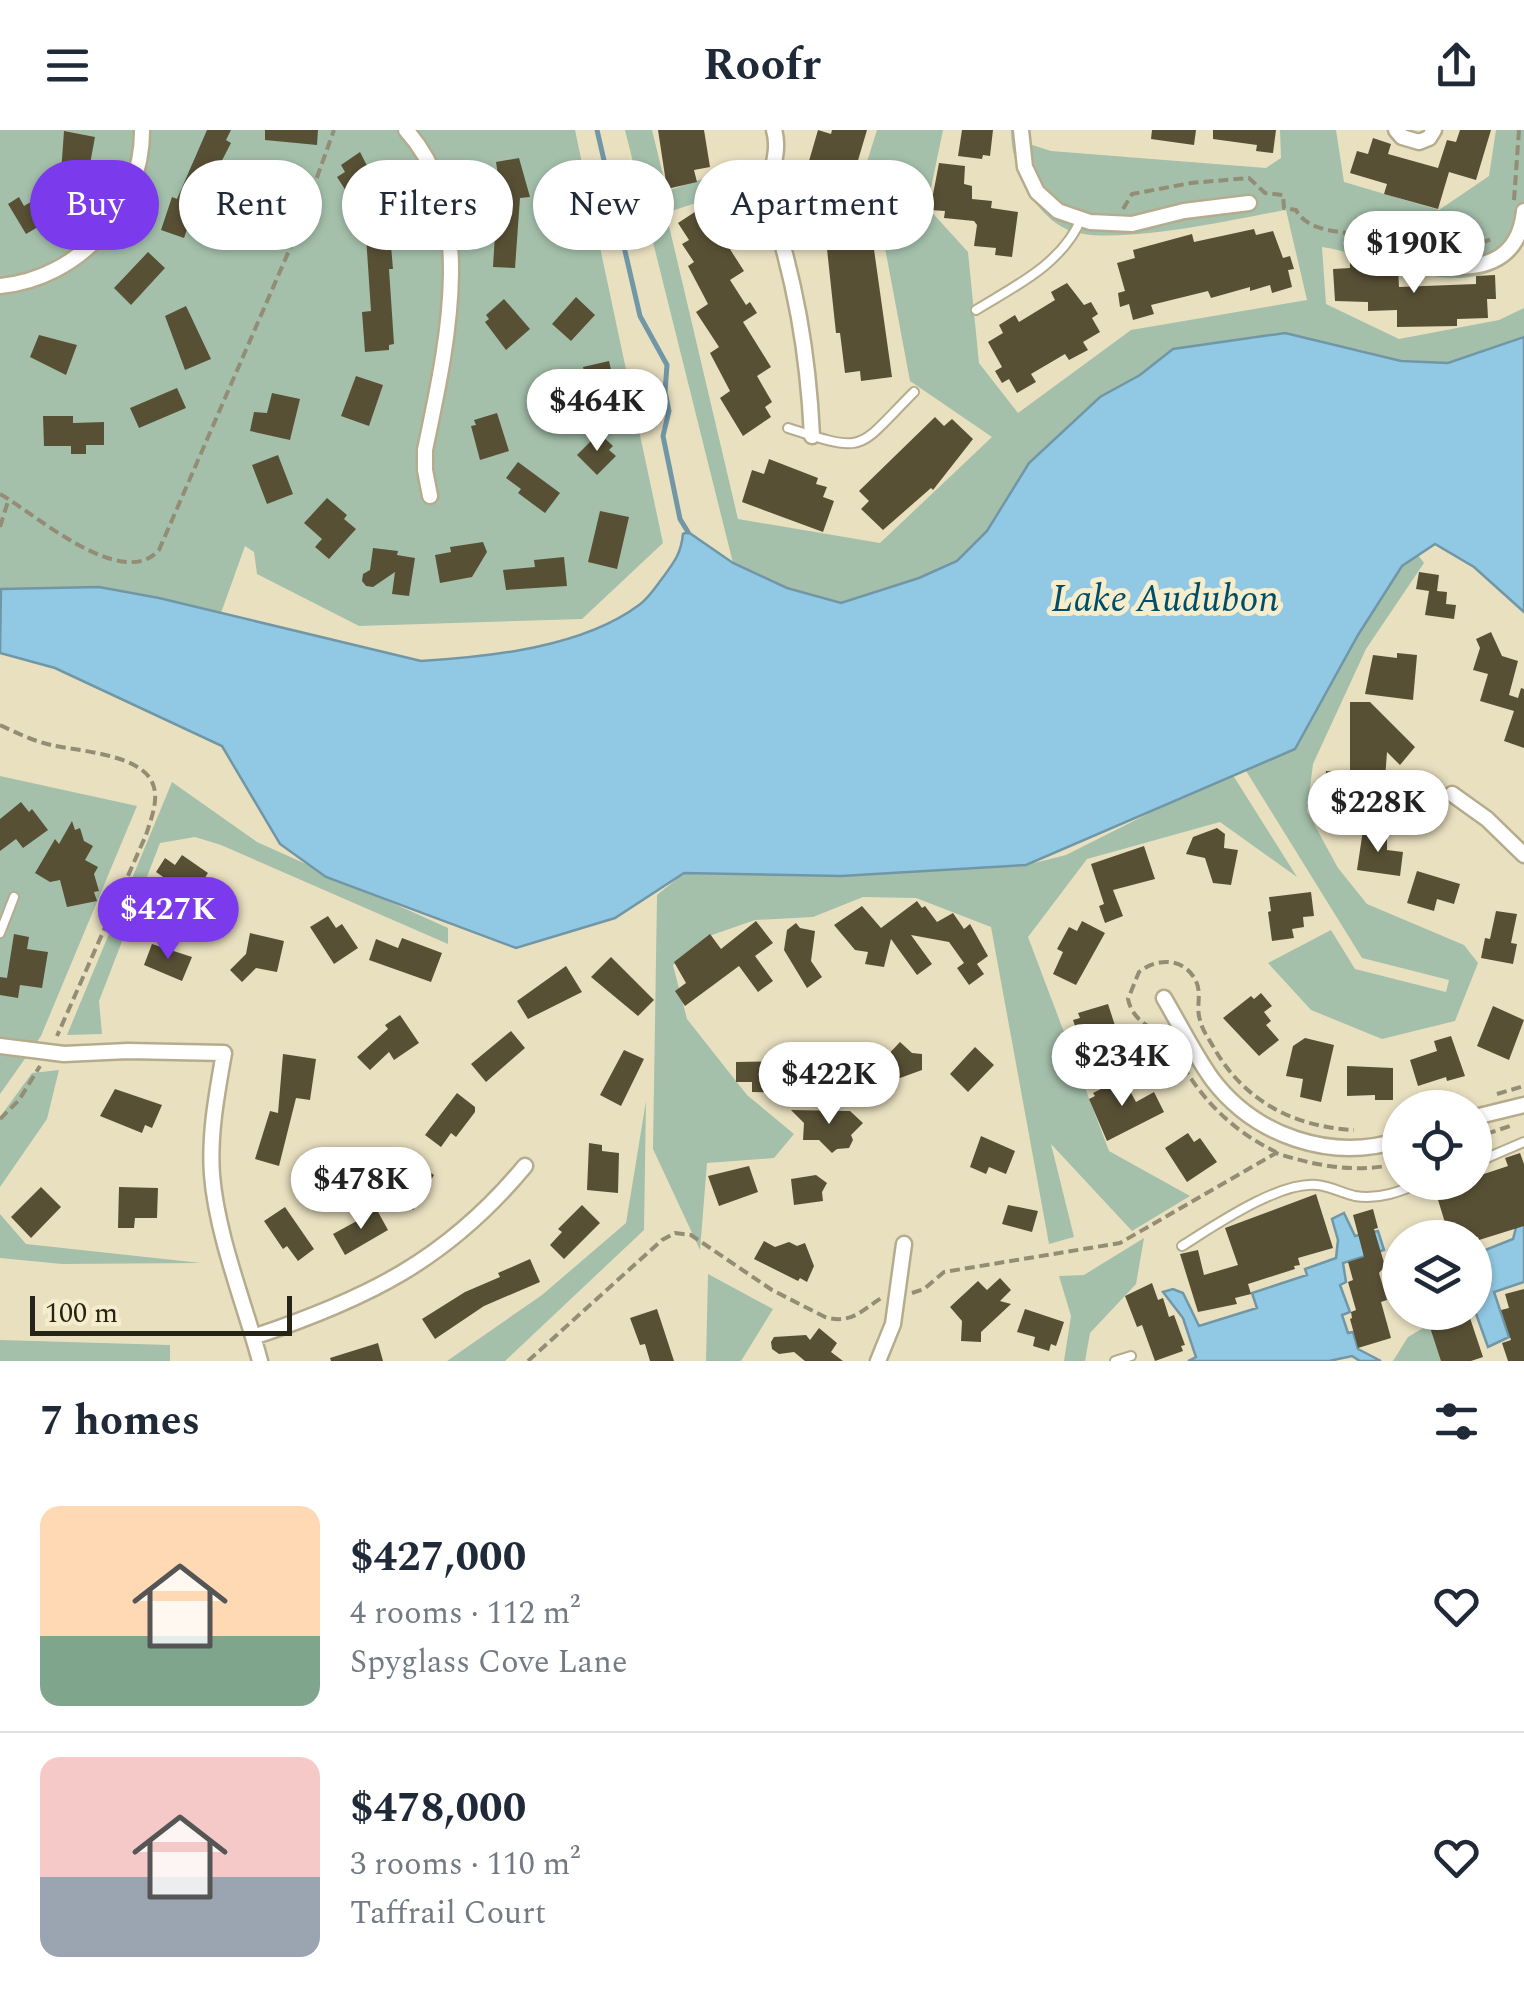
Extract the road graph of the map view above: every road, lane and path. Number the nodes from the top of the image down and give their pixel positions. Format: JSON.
{"nodes":[{"id":1,"x":142,"y":130,"type":"edge"},
{"id":2,"x":334,"y":130,"type":"edge"},
{"id":3,"x":406,"y":130,"type":"edge"},
{"id":4,"x":774,"y":130,"type":"edge"},
{"id":5,"x":1021,"y":130,"type":"edge"},
{"id":6,"x":1396,"y":130,"type":"edge"},
{"id":7,"x":1434,"y":130,"type":"edge"},
{"id":8,"x":1519,"y":130,"type":"edge"},
{"id":9,"x":1249,"y":203,"type":"dead end"},
{"id":10,"x":1519,"y":211,"type":"edge"},
{"id":11,"x":1120,"y":214,"type":"dead end"},
{"id":12,"x":1081,"y":220,"type":"junction"},
{"id":13,"x":1374,"y":237,"type":"dead end"},
{"id":14,"x":1499,"y":237,"type":"dead end"},
{"id":15,"x":1390,"y":240,"type":"dead end"},
{"id":16,"x":1364,"y":250,"type":"dead end"},
{"id":17,"x":0,"y":286,"type":"edge"},
{"id":18,"x":976,"y":310,"type":"dead end"},
{"id":19,"x":914,"y":392,"type":"dead end"},
{"id":20,"x":788,"y":428,"type":"dead end"},
{"id":21,"x":812,"y":436,"type":"junction"},
{"id":22,"x":0,"y":494,"type":"edge"},
{"id":23,"x":430,"y":496,"type":"dead end"},
{"id":24,"x":8,"y":498,"type":"junction"},
{"id":25,"x":0,"y":527,"type":"edge"},
{"id":26,"x":0,"y":725,"type":"edge"},
{"id":27,"x":1452,"y":794,"type":"dead end"},
{"id":28,"x":1524,"y":855,"type":"edge"},
{"id":29,"x":14,"y":897,"type":"dead end"},
{"id":30,"x":0,"y":933,"type":"edge"},
{"id":31,"x":1164,"y":998,"type":"dead end"},
{"id":32,"x":0,"y":1046,"type":"edge"},
{"id":33,"x":48,"y":1052,"type":"junction"},
{"id":34,"x":1524,"y":1105,"type":"edge"},
{"id":35,"x":1492,"y":1113,"type":"edge"},
{"id":36,"x":0,"y":1119,"type":"edge"},
{"id":37,"x":1516,"y":1124,"type":"dead end"},
{"id":38,"x":1367,"y":1130,"type":"dead end"},
{"id":39,"x":1492,"y":1132,"type":"edge"},
{"id":40,"x":1524,"y":1142,"type":"edge"},
{"id":41,"x":1382,"y":1143,"type":"edge"},
{"id":42,"x":1276,"y":1153,"type":"junction"},
{"id":43,"x":1492,"y":1156,"type":"edge"},
{"id":44,"x":525,"y":1166,"type":"dead end"},
{"id":45,"x":1382,"y":1168,"type":"edge"},
{"id":46,"x":1382,"y":1196,"type":"edge"},
{"id":47,"x":904,"y":1244,"type":"dead end"},
{"id":48,"x":1182,"y":1246,"type":"dead end"},
{"id":49,"x":899,"y":1295,"type":"junction"},
{"id":50,"x":254,"y":1336,"type":"junction"},
{"id":51,"x":1131,"y":1356,"type":"dead end"},
{"id":52,"x":260,"y":1361,"type":"edge"},
{"id":53,"x":528,"y":1361,"type":"edge"},
{"id":54,"x":878,"y":1361,"type":"edge"},
{"id":55,"x":1115,"y":1361,"type":"edge"}],
"edges":[{"from":1,"to":17,"type":"street"},
{"from":2,"to":24,"type":"path"},
{"from":3,"to":23,"type":"street"},
{"from":4,"to":21,"type":"street"},
{"from":5,"to":12,"type":"street"},
{"from":6,"to":7,"type":"street"},
{"from":8,"to":10,"type":"path"},
{"from":9,"to":12,"type":"street"},
{"from":10,"to":16,"type":"street"},
{"from":11,"to":13,"type":"path"},
{"from":12,"to":18,"type":"lane"},
{"from":14,"to":15,"type":"path"},
{"from":19,"to":21,"type":"lane"},
{"from":20,"to":21,"type":"lane"},
{"from":22,"to":24,"type":"path"},
{"from":24,"to":25,"type":"path"},
{"from":26,"to":33,"type":"path"},
{"from":27,"to":28,"type":"street"},
{"from":29,"to":30,"type":"lane"},
{"from":31,"to":41,"type":"street"},
{"from":32,"to":33,"type":"street"},
{"from":33,"to":36,"type":"path"},
{"from":33,"to":50,"type":"street"},
{"from":34,"to":35,"type":"street"},
{"from":37,"to":39,"type":"path"},
{"from":38,"to":42,"type":"path"},
{"from":40,"to":43,"type":"lane"},
{"from":42,"to":45,"type":"path"},
{"from":42,"to":49,"type":"path"},
{"from":44,"to":50,"type":"street"},
{"from":46,"to":48,"type":"lane"},
{"from":47,"to":49,"type":"street"},
{"from":49,"to":53,"type":"path"},
{"from":49,"to":54,"type":"street"},
{"from":50,"to":52,"type":"street"},
{"from":51,"to":55,"type":"lane"}]}
